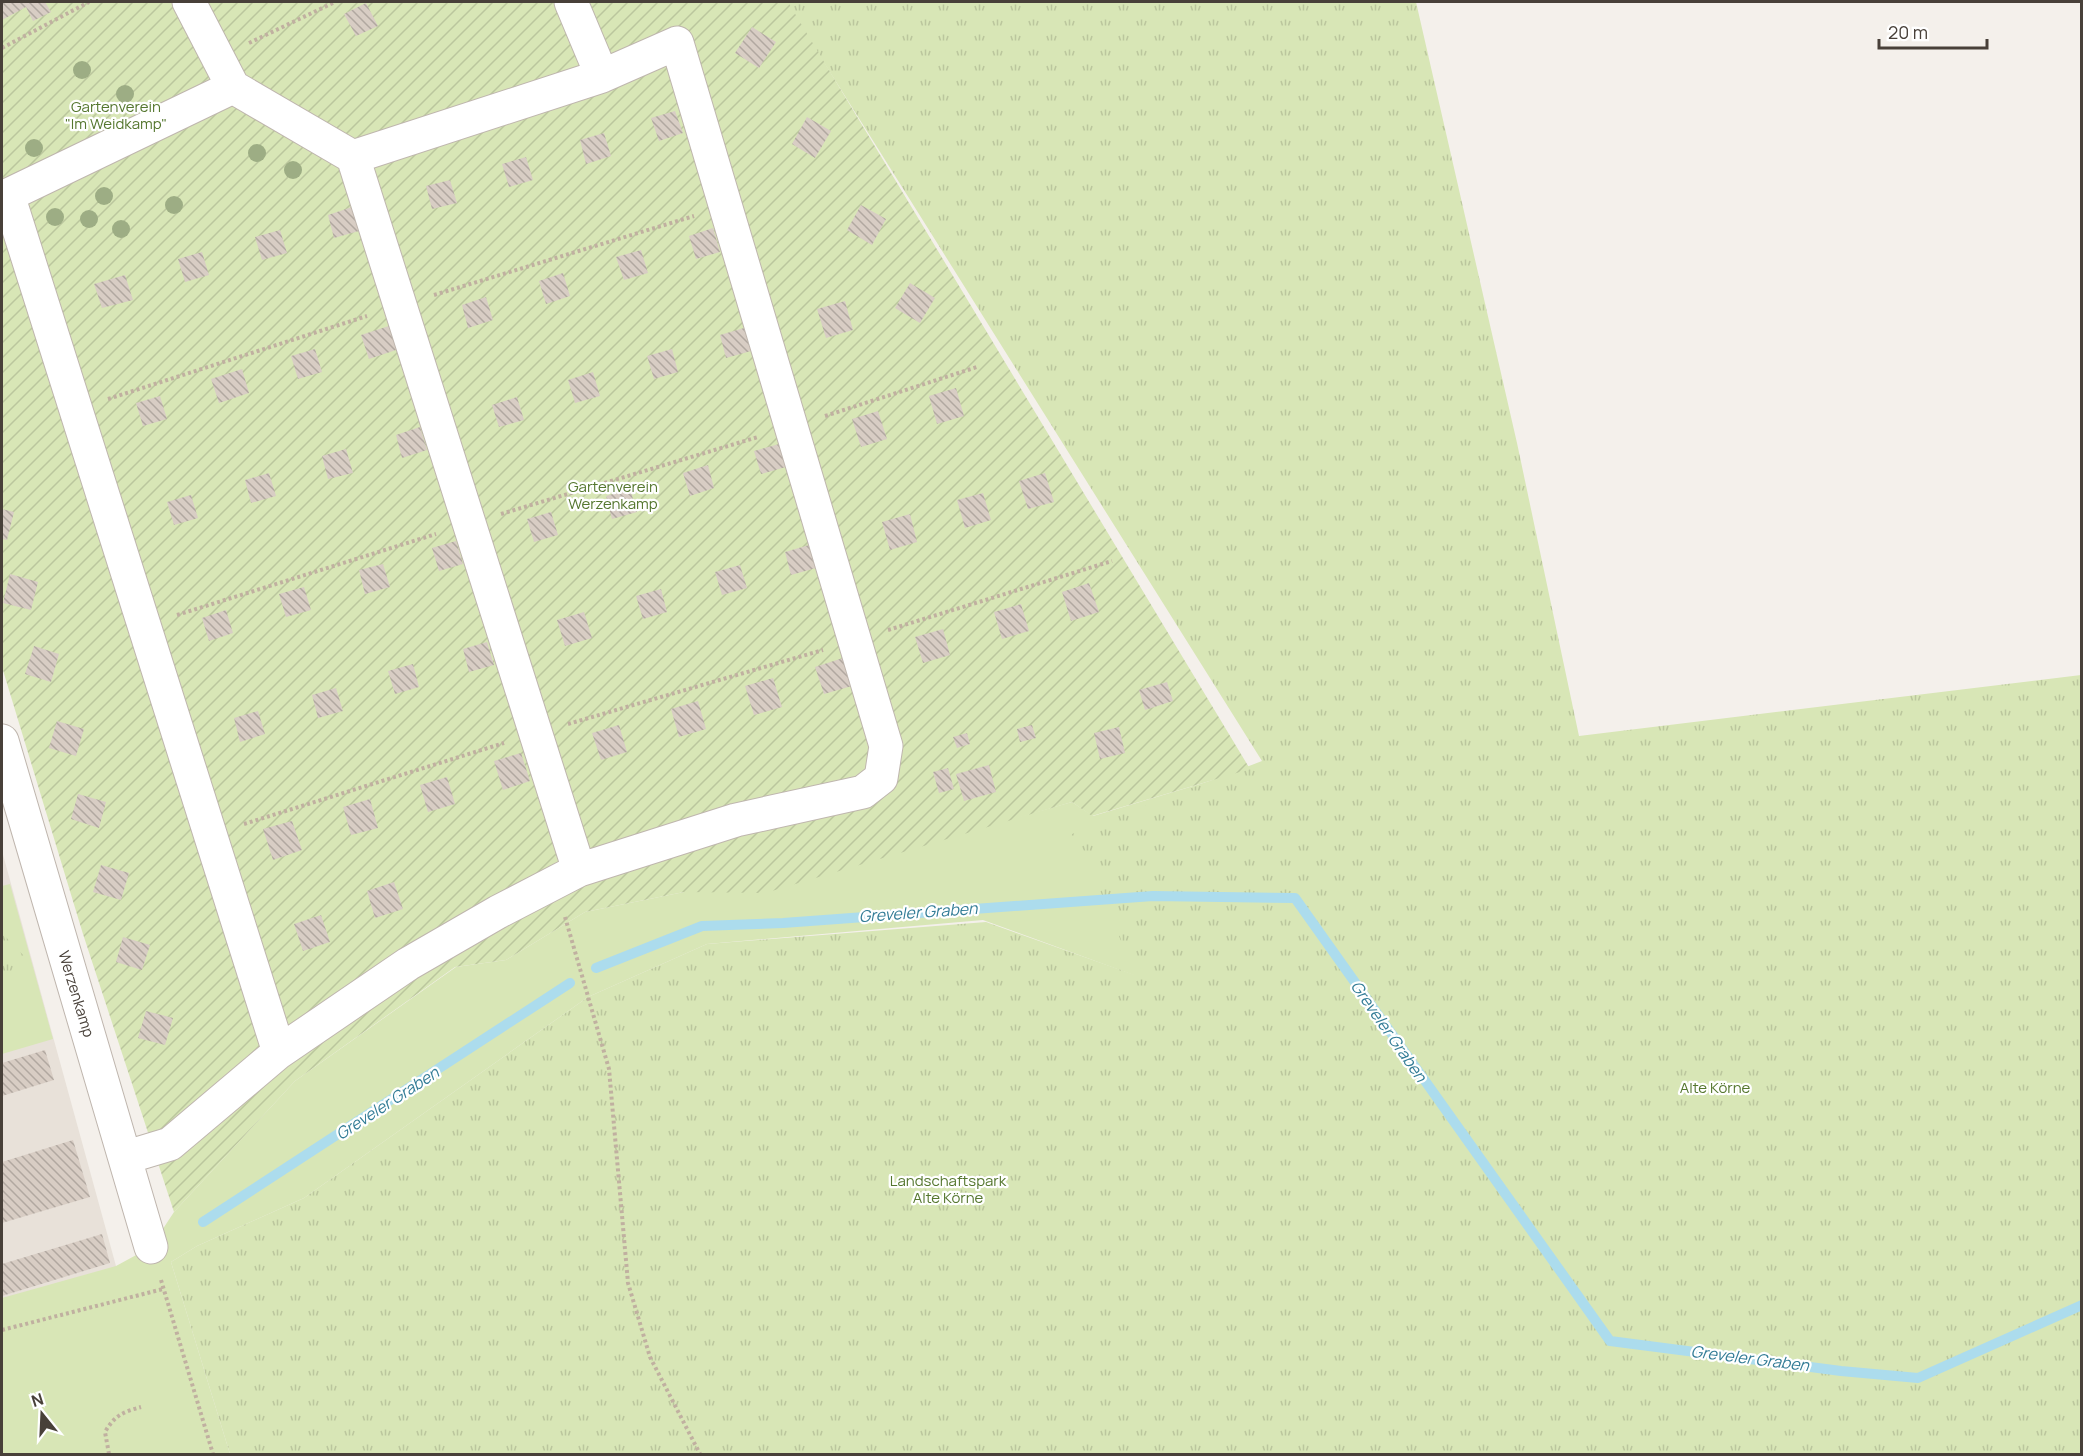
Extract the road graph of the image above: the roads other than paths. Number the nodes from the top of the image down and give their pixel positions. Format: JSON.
{"nodes":[{"id":1,"x":189,"y":2,"type":"edge"},
{"id":2,"x":571,"y":2,"type":"edge"},
{"id":3,"x":602,"y":76,"type":"junction"},
{"id":4,"x":233,"y":87,"type":"junction"},
{"id":5,"x":353,"y":157,"type":"junction"},
{"id":6,"x":5,"y":196,"type":"edge"},
{"id":7,"x":2,"y":741,"type":"edge"},
{"id":8,"x":579,"y":870,"type":"junction"},
{"id":9,"x":279,"y":1052,"type":"junction"},
{"id":10,"x":127,"y":1157,"type":"junction"},
{"id":11,"x":151,"y":1247,"type":"road end"}],
"edges":[{"from":1,"to":4,"type":"street"},
{"from":2,"to":3,"type":"street"},
{"from":3,"to":5,"type":"street"},
{"from":3,"to":8,"type":"street"},
{"from":4,"to":5,"type":"street"},
{"from":4,"to":6,"type":"street"},
{"from":5,"to":8,"type":"street"},
{"from":6,"to":9,"type":"street"},
{"from":7,"to":10,"type":"street","name":"Werzenkamp"},
{"from":8,"to":9,"type":"street"},
{"from":9,"to":10,"type":"street"},
{"from":10,"to":11,"type":"street","name":"Werzenkamp"}]}
